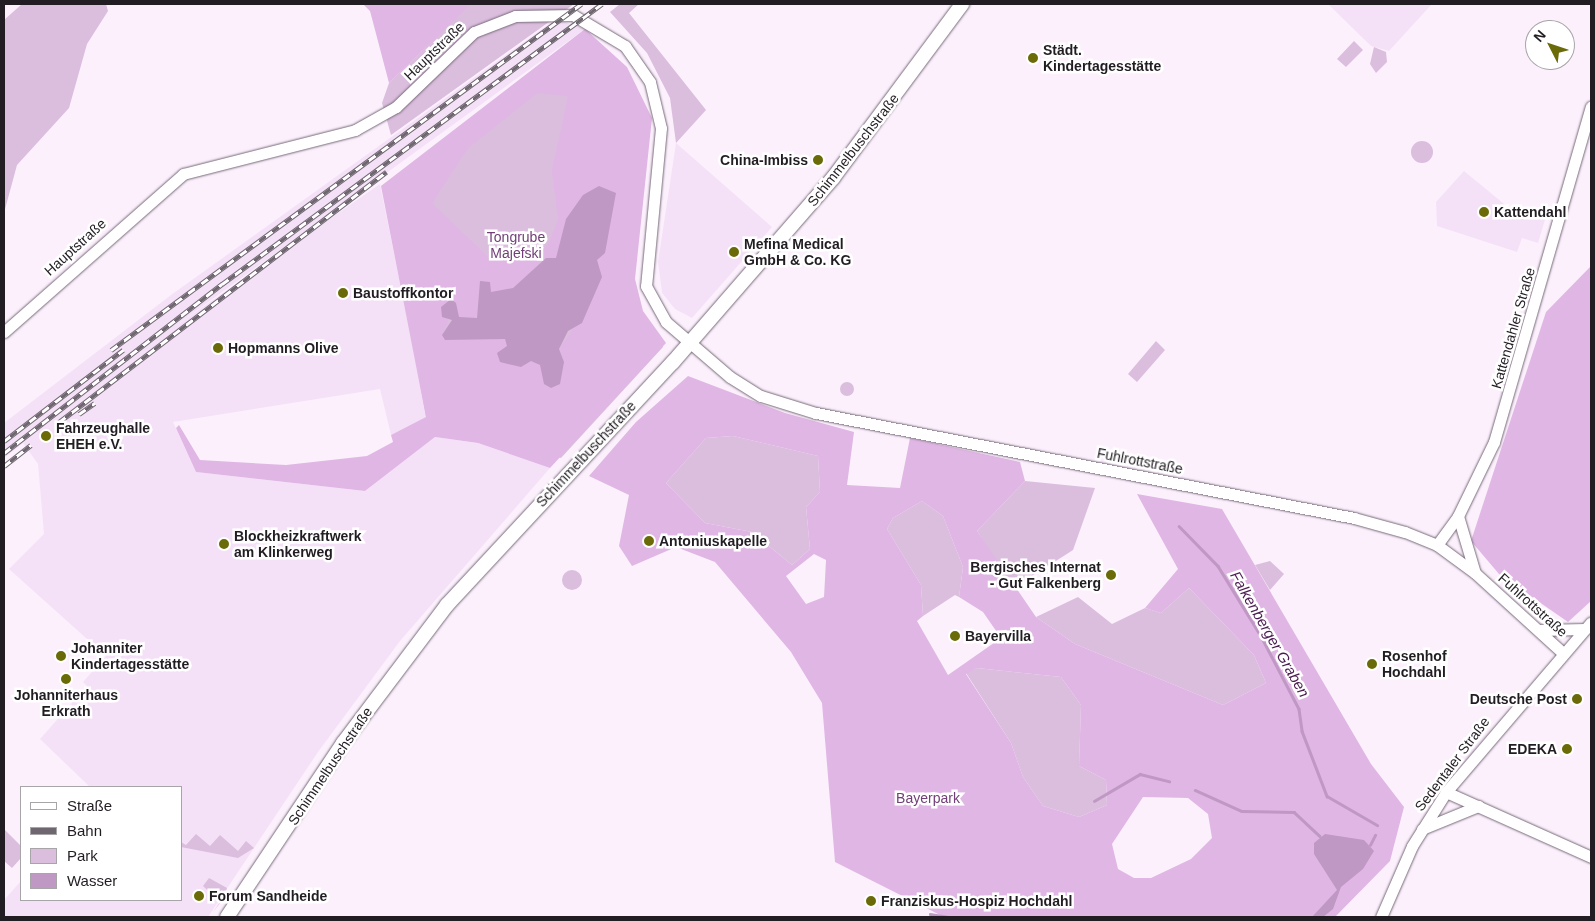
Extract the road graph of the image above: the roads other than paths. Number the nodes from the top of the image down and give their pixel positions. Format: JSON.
{"nodes":[{"id":1,"x":962,"y":4,"type":"edge"},
{"id":2,"x":1591,"y":107,"type":"edge"},
{"id":3,"x":4,"y":332,"type":"edge"},
{"id":4,"x":689,"y":344,"type":"junction"},
{"id":5,"x":1458,"y":516,"type":"junction"},
{"id":6,"x":1436,"y":545,"type":"junction"},
{"id":7,"x":1475,"y":573,"type":"junction"},
{"id":8,"x":1588,"y":625,"type":"edge"},
{"id":9,"x":1539,"y":630,"type":"junction"},
{"id":10,"x":1563,"y":652,"type":"junction"},
{"id":11,"x":1456,"y":778,"type":"junction"},
{"id":12,"x":1446,"y":792,"type":"junction"},
{"id":13,"x":1478,"y":806,"type":"junction"},
{"id":14,"x":1422,"y":829,"type":"junction"},
{"id":15,"x":1591,"y":856,"type":"edge"},
{"id":16,"x":227,"y":917,"type":"edge"},
{"id":17,"x":1381,"y":917,"type":"edge"}],
"edges":[{"from":1,"to":4,"type":"main road","name":"Schimmelbuschstraße"},
{"from":2,"to":5,"type":"street","name":"Kattendahler Straße"},
{"from":3,"to":4,"type":"street","name":"Hauptstraße"},
{"from":4,"to":6,"type":"street","name":"Fuhlrottstraße"},
{"from":4,"to":16,"type":"main road","name":"Schimmelbuschstraße"},
{"from":5,"to":6,"type":"street","name":"Kattendahler Straße"},
{"from":5,"to":7,"type":"street"},
{"from":6,"to":7,"type":"street","name":"Fuhlrottstraße"},
{"from":7,"to":9,"type":"street","name":"Fuhlrottstraße"},
{"from":8,"to":9,"type":"street"},
{"from":8,"to":10,"type":"street","name":"Sedentaler Straße"},
{"from":9,"to":10,"type":"street","name":"Fuhlrottstraße"},
{"from":10,"to":11,"type":"street","name":"Sedentaler Straße"},
{"from":11,"to":12,"type":"street","name":"Sedentaler Straße"},
{"from":11,"to":13,"type":"street"},
{"from":12,"to":13,"type":"street"},
{"from":12,"to":14,"type":"street","name":"Sedentaler Straße"},
{"from":13,"to":14,"type":"street"},
{"from":13,"to":15,"type":"street"},
{"from":14,"to":17,"type":"street","name":"Sedentaler Straße"}]}
